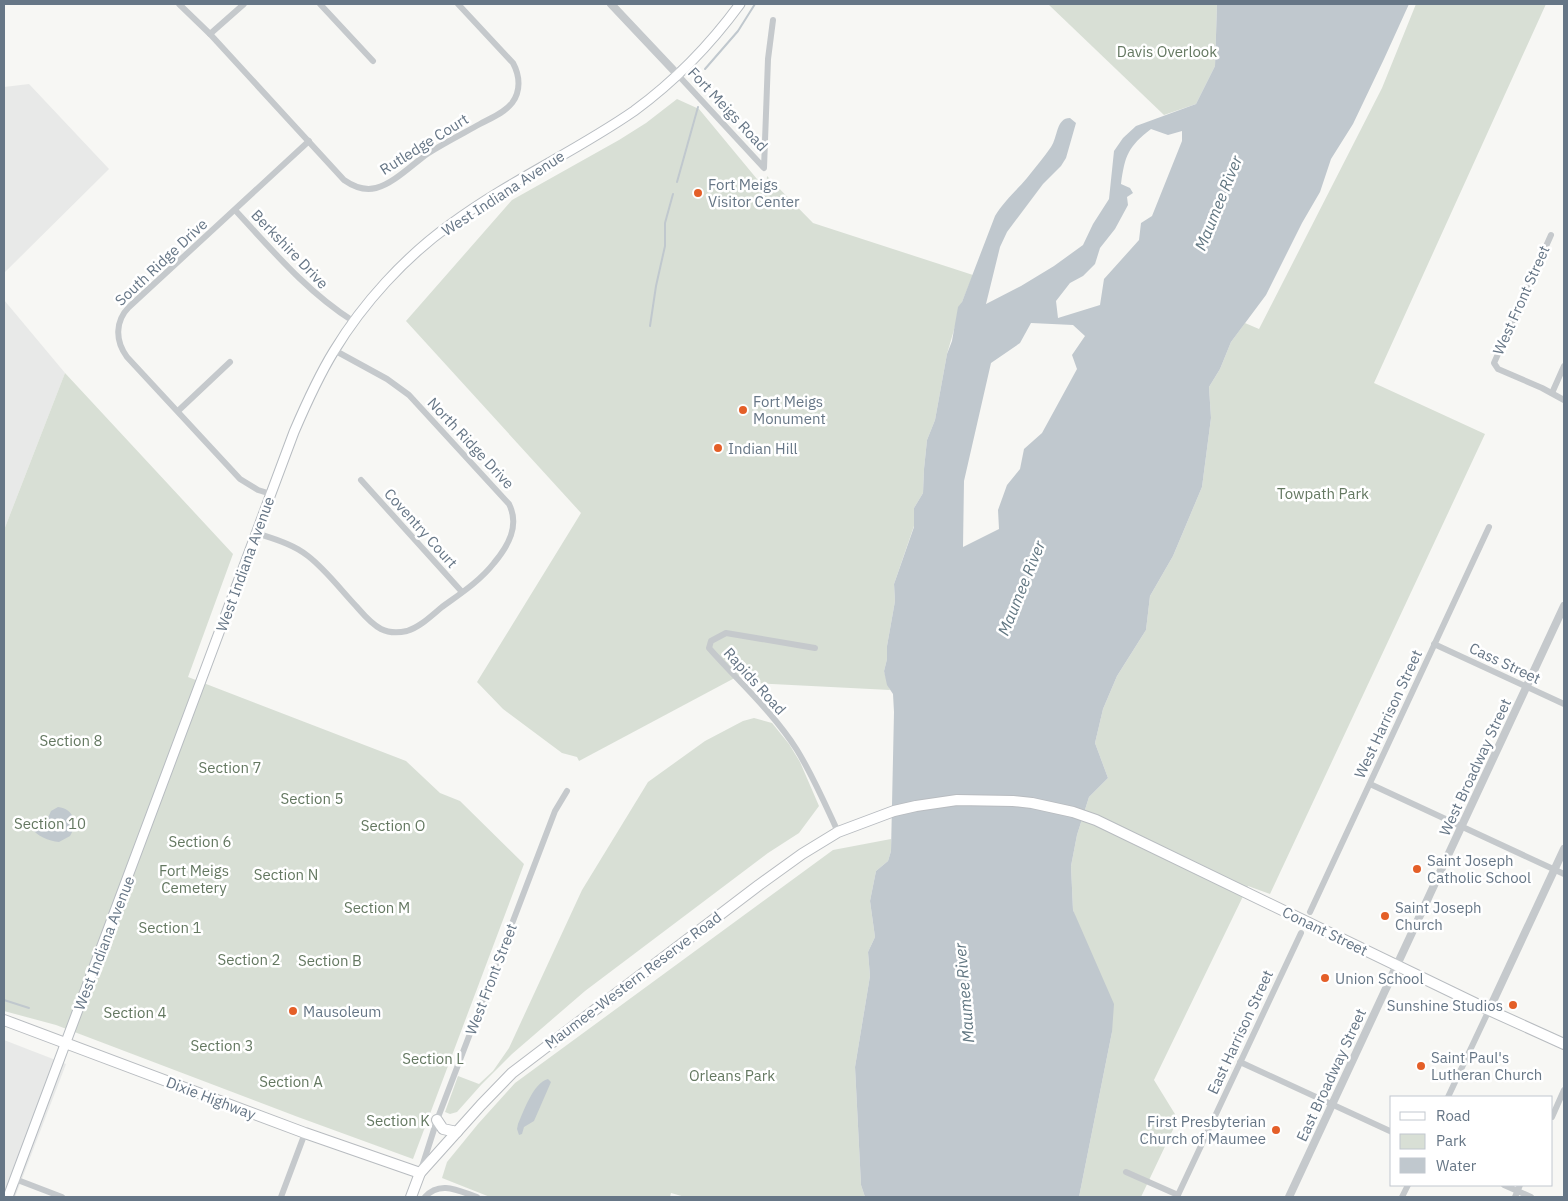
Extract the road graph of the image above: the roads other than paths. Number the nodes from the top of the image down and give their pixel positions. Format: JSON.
{"nodes":[{"id":1,"x":179,"y":4,"type":"edge"},
{"id":2,"x":244,"y":4,"type":"edge"},
{"id":3,"x":320,"y":4,"type":"edge"},
{"id":4,"x":458,"y":4,"type":"edge"},
{"id":5,"x":740,"y":4,"type":"edge"},
{"id":6,"x":615,"y":5,"type":"edge"},
{"id":7,"x":773,"y":20,"type":"dead end"},
{"id":8,"x":210,"y":34,"type":"junction"},
{"id":9,"x":373,"y":61,"type":"dead end"},
{"id":10,"x":678,"y":75,"type":"junction"},
{"id":11,"x":309,"y":141,"type":"junction"},
{"id":12,"x":235,"y":210,"type":"junction"},
{"id":13,"x":1551,"y":235,"type":"dead end"},
{"id":14,"x":353,"y":322,"type":"junction"},
{"id":15,"x":334,"y":350,"type":"junction"},
{"id":16,"x":230,"y":362,"type":"dead end"},
{"id":17,"x":1564,"y":366,"type":"edge"},
{"id":18,"x":1552,"y":393,"type":"junction"},
{"id":19,"x":1564,"y":400,"type":"edge"},
{"id":20,"x":178,"y":411,"type":"junction"},
{"id":21,"x":360,"y":480,"type":"dead end"},
{"id":22,"x":271,"y":494,"type":"junction"},
{"id":23,"x":1489,"y":527,"type":"dead end"},
{"id":24,"x":256,"y":532,"type":"junction"},
{"id":25,"x":462,"y":592,"type":"junction"},
{"id":26,"x":1564,"y":606,"type":"edge"},
{"id":27,"x":1434,"y":644,"type":"junction"},
{"id":28,"x":814,"y":648,"type":"dead end"},
{"id":29,"x":1527,"y":687,"type":"junction"},
{"id":30,"x":1564,"y":704,"type":"edge"},
{"id":31,"x":1370,"y":784,"type":"junction"},
{"id":32,"x":567,"y":791,"type":"dead end"},
{"id":33,"x":872,"y":818,"type":"joint"},
{"id":34,"x":1462,"y":826,"type":"junction"},
{"id":35,"x":838,"y":832,"type":"junction"},
{"id":36,"x":1564,"y":849,"type":"edge"},
{"id":37,"x":1555,"y":869,"type":"junction"},
{"id":38,"x":1564,"y":874,"type":"edge"},
{"id":39,"x":1310,"y":912,"type":"dead end"},
{"id":40,"x":1301,"y":933,"type":"dead end"},
{"id":41,"x":1397,"y":965,"type":"junction"},
{"id":42,"x":1489,"y":1010,"type":"junction"},
{"id":43,"x":4,"y":1020,"type":"edge"},
{"id":44,"x":66,"y":1044,"type":"junction"},
{"id":45,"x":1564,"y":1044,"type":"edge"},
{"id":46,"x":1240,"y":1062,"type":"junction"},
{"id":47,"x":1564,"y":1090,"type":"edge"},
{"id":48,"x":1448,"y":1096,"type":"edge"},
{"id":49,"x":1332,"y":1105,"type":"junction"},
{"id":50,"x":1553,"y":1115,"type":"edge"},
{"id":51,"x":437,"y":1120,"type":"junction"},
{"id":52,"x":1390,"y":1131,"type":"edge"},
{"id":53,"x":457,"y":1132,"type":"junction"},
{"id":54,"x":305,"y":1133,"type":"junction"},
{"id":55,"x":1126,"y":1172,"type":"dead end"},
{"id":56,"x":420,"y":1173,"type":"junction"},
{"id":57,"x":15,"y":1179,"type":"junction"},
{"id":58,"x":1517,"y":1191,"type":"edge"},
{"id":59,"x":1178,"y":1196,"type":"edge"},
{"id":60,"x":8,"y":1197,"type":"edge"},
{"id":61,"x":62,"y":1197,"type":"edge"},
{"id":62,"x":281,"y":1197,"type":"edge"},
{"id":63,"x":411,"y":1197,"type":"edge"},
{"id":64,"x":425,"y":1197,"type":"edge"},
{"id":65,"x":477,"y":1197,"type":"edge"},
{"id":66,"x":1289,"y":1197,"type":"edge"},
{"id":67,"x":1531,"y":1197,"type":"edge"}],
"edges":[{"from":1,"to":8,"type":"street","name":"Rutledge Court"},
{"from":2,"to":8,"type":"street"},
{"from":3,"to":9,"type":"street"},
{"from":4,"to":11,"type":"street","name":"Rutledge Court"},
{"from":5,"to":10,"type":"main road","name":"West Indiana Avenue"},
{"from":6,"to":10,"type":"street","name":"Fort Meigs Road"},
{"from":7,"to":10,"type":"street","name":"Fort Meigs Road"},
{"from":8,"to":11,"type":"street","name":"Rutledge Court"},
{"from":10,"to":14,"type":"main road","name":"West Indiana Avenue"},
{"from":11,"to":12,"type":"street","name":"South Ridge Drive"},
{"from":12,"to":14,"type":"street","name":"Berkshire Drive"},
{"from":12,"to":20,"type":"street","name":"South Ridge Drive"},
{"from":13,"to":18,"type":"street","name":"West Front Street"},
{"from":14,"to":15,"type":"main road","name":"West Indiana Avenue"},
{"from":15,"to":22,"type":"main road","name":"West Indiana Avenue"},
{"from":15,"to":25,"type":"street","name":"North Ridge Drive"},
{"from":16,"to":20,"type":"street"},
{"from":17,"to":18,"type":"street"},
{"from":18,"to":19,"type":"street"},
{"from":20,"to":22,"type":"street","name":"South Ridge Drive"},
{"from":21,"to":25,"type":"street","name":"Coventry Court"},
{"from":22,"to":24,"type":"main road","name":"West Indiana Avenue"},
{"from":23,"to":27,"type":"street","name":"West Harrison Street"},
{"from":24,"to":25,"type":"street","name":"North Ridge Drive"},
{"from":24,"to":44,"type":"main road","name":"West Indiana Avenue"},
{"from":26,"to":29,"type":"street","name":"West Broadway Street"},
{"from":27,"to":29,"type":"street","name":"Cass Street"},
{"from":27,"to":31,"type":"street","name":"West Harrison Street"},
{"from":28,"to":35,"type":"street","name":"Rapids Road"},
{"from":29,"to":30,"type":"street","name":"Cass Street"},
{"from":29,"to":34,"type":"street","name":"West Broadway Street"},
{"from":31,"to":34,"type":"street"},
{"from":31,"to":39,"type":"street","name":"West Harrison Street"},
{"from":32,"to":51,"type":"street","name":"West Front Street"},
{"from":33,"to":35,"type":"main road","name":"Maumee-Western Reserve Road"},
{"from":33,"to":41,"type":"main road","name":"Conant Street"},
{"from":34,"to":37,"type":"street"},
{"from":34,"to":41,"type":"street","name":"West Broadway Street"},
{"from":35,"to":53,"type":"main road","name":"Maumee-Western Reserve Road"},
{"from":36,"to":37,"type":"street"},
{"from":37,"to":38,"type":"street"},
{"from":37,"to":42,"type":"street"},
{"from":40,"to":46,"type":"street","name":"East Harrison Street"},
{"from":41,"to":42,"type":"main road","name":"Conant Street"},
{"from":41,"to":49,"type":"street","name":"East Broadway Street"},
{"from":42,"to":45,"type":"main road","name":"Conant Street"},
{"from":42,"to":48,"type":"street"},
{"from":43,"to":44,"type":"main road","name":"Dixie Highway"},
{"from":44,"to":54,"type":"main road","name":"Dixie Highway"},
{"from":44,"to":57,"type":"main road","name":"West Indiana Avenue"},
{"from":46,"to":49,"type":"street"},
{"from":46,"to":59,"type":"street","name":"East Harrison Street"},
{"from":47,"to":50,"type":"street"},
{"from":49,"to":52,"type":"street"},
{"from":49,"to":66,"type":"street","name":"East Broadway Street"},
{"from":51,"to":53,"type":"main road"},
{"from":51,"to":56,"type":"street","name":"West Front Street"},
{"from":53,"to":56,"type":"main road","name":"Maumee-Western Reserve Road"},
{"from":54,"to":56,"type":"main road","name":"Dixie Highway"},
{"from":54,"to":62,"type":"street"},
{"from":55,"to":59,"type":"street"},
{"from":56,"to":63,"type":"main road","name":"West Front Street"},
{"from":57,"to":60,"type":"main road","name":"West Indiana Avenue"},
{"from":57,"to":61,"type":"street"},
{"from":58,"to":67,"type":"street"},
{"from":64,"to":65,"type":"street"}]}
